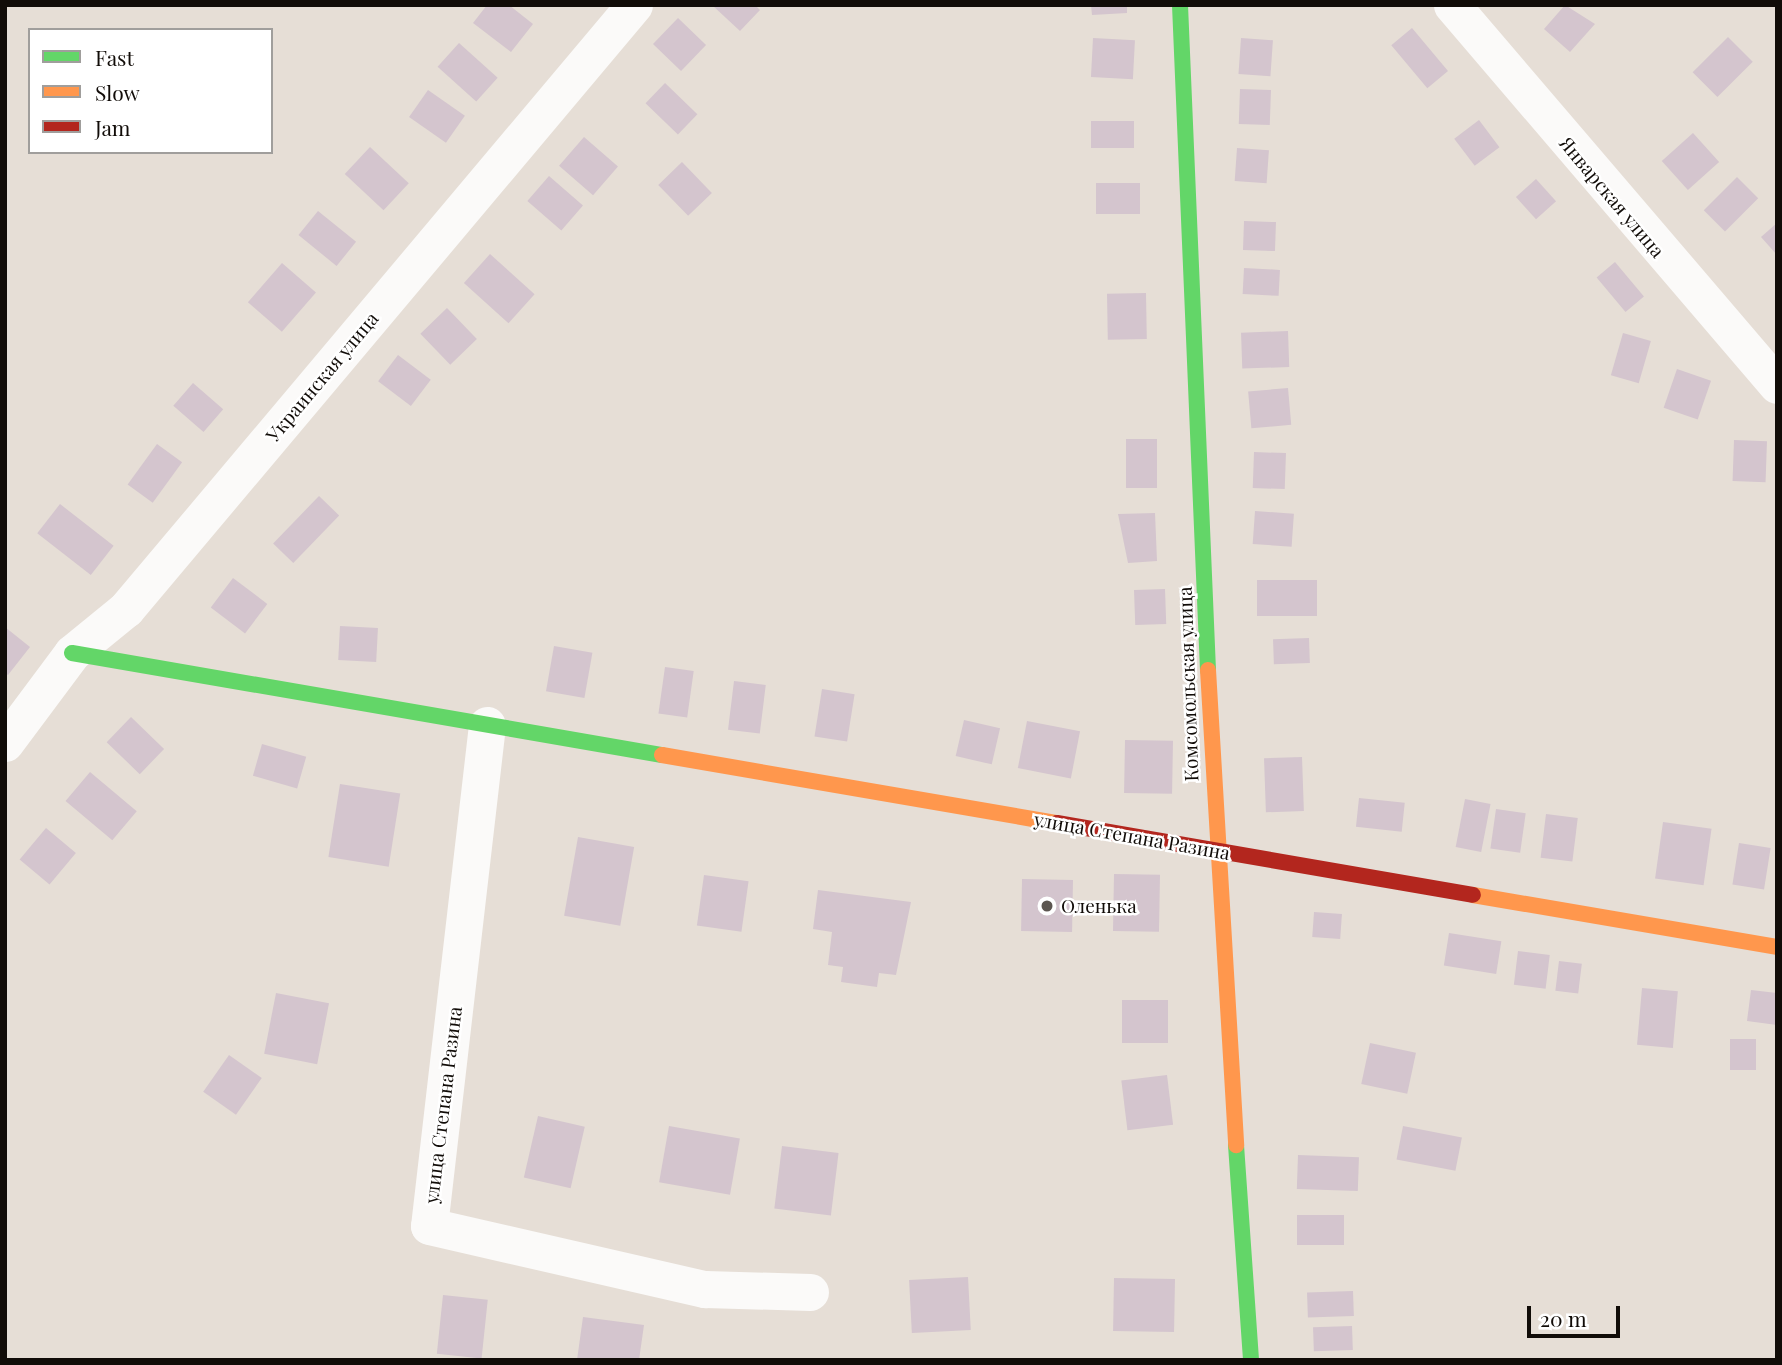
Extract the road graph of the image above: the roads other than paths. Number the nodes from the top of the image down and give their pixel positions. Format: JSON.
{"nodes":[{"id":1,"x":634,"y":5,"type":"edge"},
{"id":2,"x":1180,"y":5,"type":"edge"},
{"id":3,"x":1469,"y":12,"type":"edge"},
{"id":4,"x":1777,"y":385,"type":"edge"},
{"id":5,"x":72,"y":653,"type":"junction"},
{"id":6,"x":487,"y":725,"type":"junction"},
{"id":7,"x":9,"y":731,"type":"edge"},
{"id":8,"x":1216,"y":850,"type":"junction"},
{"id":9,"x":1777,"y":947,"type":"edge"},
{"id":10,"x":810,"y":1292,"type":"dead end"},
{"id":11,"x":1251,"y":1360,"type":"edge"}],
"edges":[{"from":1,"to":5,"type":"street","name":"Украинская улица"},
{"from":2,"to":8,"type":"street","name":"Комсомольская улица"},
{"from":3,"to":4,"type":"street","name":"Январская улица"},
{"from":5,"to":6,"type":"street","name":"улица Степана Разина"},
{"from":5,"to":7,"type":"street","name":"Украинская улица"},
{"from":6,"to":8,"type":"street","name":"улица Степана Разина"},
{"from":6,"to":10,"type":"street","name":"улица Степана Разина"},
{"from":8,"to":9,"type":"street","name":"улица Степана Разина"},
{"from":8,"to":11,"type":"street","name":"Комсомольская улица"}]}
